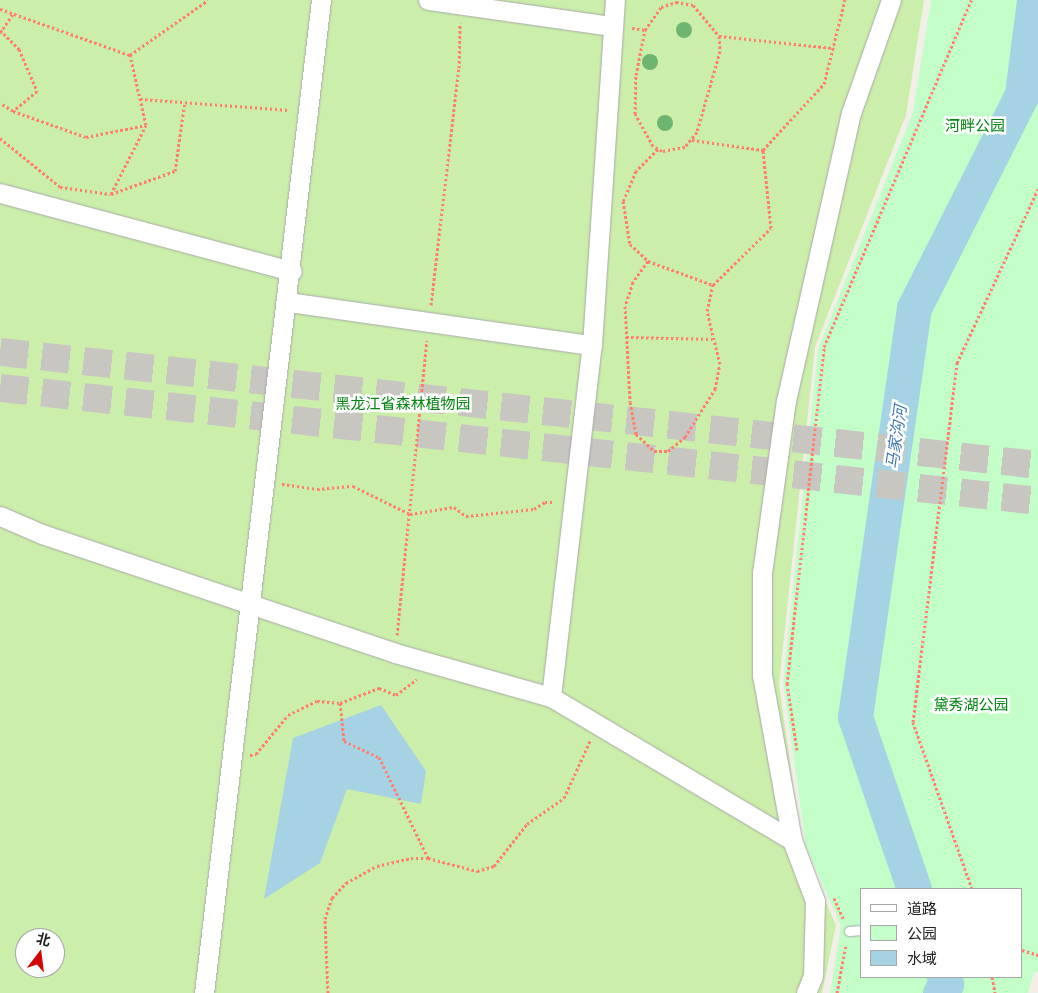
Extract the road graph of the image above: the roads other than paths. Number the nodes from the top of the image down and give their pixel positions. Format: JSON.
{"nodes":[{"id":1,"x":321,"y":0,"type":"edge"},
{"id":2,"x":428,"y":0,"type":"edge"},
{"id":3,"x":616,"y":0,"type":"edge"},
{"id":4,"x":891,"y":0,"type":"edge"},
{"id":5,"x":611,"y":26,"type":"junction"},
{"id":6,"x":0,"y":193,"type":"edge"},
{"id":7,"x":292,"y":271,"type":"junction"},
{"id":8,"x":288,"y":302,"type":"junction"},
{"id":9,"x":592,"y":345,"type":"junction"},
{"id":10,"x":0,"y":516,"type":"edge"},
{"id":11,"x":252,"y":604,"type":"junction"},
{"id":12,"x":551,"y":697,"type":"junction"},
{"id":13,"x":792,"y":840,"type":"junction"},
{"id":14,"x":860,"y":930,"type":"edge"},
{"id":15,"x":849,"y":931,"type":"road end"},
{"id":16,"x":204,"y":993,"type":"edge"},
{"id":17,"x":806,"y":993,"type":"edge"}],
"edges":[{"from":1,"to":7,"type":"street"},
{"from":2,"to":5,"type":"street"},
{"from":3,"to":5,"type":"street"},
{"from":4,"to":13,"type":"street"},
{"from":5,"to":9,"type":"street"},
{"from":6,"to":7,"type":"street"},
{"from":7,"to":8,"type":"street"},
{"from":8,"to":9,"type":"street"},
{"from":8,"to":11,"type":"street"},
{"from":9,"to":12,"type":"street"},
{"from":10,"to":11,"type":"street"},
{"from":11,"to":12,"type":"street"},
{"from":11,"to":16,"type":"street"},
{"from":12,"to":13,"type":"street"},
{"from":13,"to":17,"type":"street"},
{"from":14,"to":15,"type":"lane"}]}
